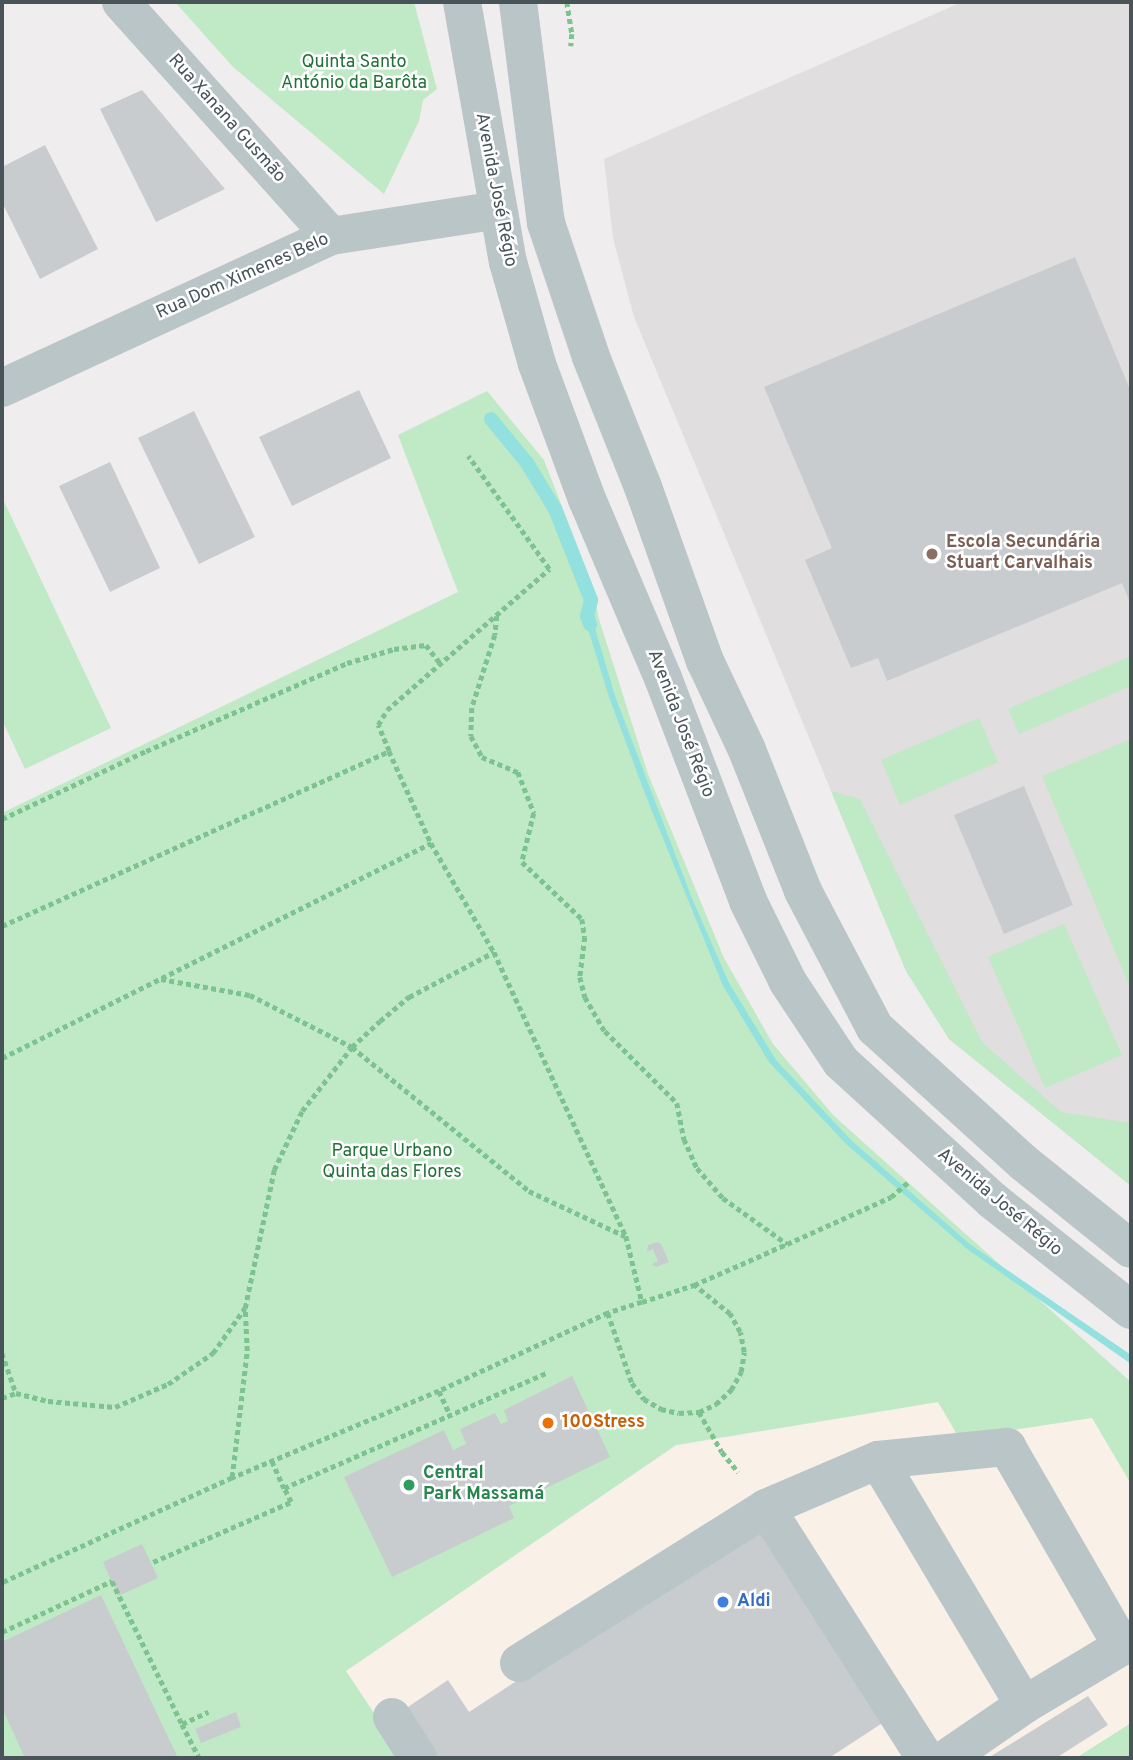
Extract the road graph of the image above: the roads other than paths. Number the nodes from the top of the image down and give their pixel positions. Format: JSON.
{"nodes":[{"id":1,"x":121,"y":2,"type":"edge"},
{"id":2,"x":462,"y":2,"type":"edge"},
{"id":3,"x":518,"y":2,"type":"edge"},
{"id":4,"x":498,"y":209,"type":"junction"},
{"id":5,"x":331,"y":236,"type":"junction"},
{"id":6,"x":2,"y":388,"type":"edge"},
{"id":7,"x":1131,"y":1250,"type":"edge"},
{"id":8,"x":1131,"y":1310,"type":"edge"},
{"id":9,"x":878,"y":1460,"type":"junction"},
{"id":10,"x":766,"y":1508,"type":"junction"},
{"id":11,"x":1127,"y":1644,"type":"edge"},
{"id":12,"x":519,"y":1663,"type":"dead end"},
{"id":13,"x":1024,"y":1705,"type":"junction"},
{"id":14,"x":392,"y":1717,"type":"dead end"},
{"id":15,"x":418,"y":1758,"type":"edge"},
{"id":16,"x":925,"y":1758,"type":"edge"},
{"id":17,"x":947,"y":1758,"type":"edge"}],
"edges":[{"from":1,"to":5,"type":"street","name":"Rua Xanana Gusmão"},
{"from":2,"to":4,"type":"street","name":"Avenida José Régio"},
{"from":3,"to":7,"type":"street"},
{"from":4,"to":5,"type":"street","name":"Rua Dom Ximenes Belo"},
{"from":4,"to":8,"type":"street","name":"Avenida José Régio"},
{"from":5,"to":6,"type":"street","name":"Rua Dom Ximenes Belo"},
{"from":9,"to":10,"type":"street"},
{"from":9,"to":11,"type":"street"},
{"from":9,"to":13,"type":"street"},
{"from":10,"to":12,"type":"street"},
{"from":10,"to":16,"type":"street"},
{"from":11,"to":13,"type":"street"},
{"from":13,"to":17,"type":"street"},
{"from":14,"to":15,"type":"street"}]}
